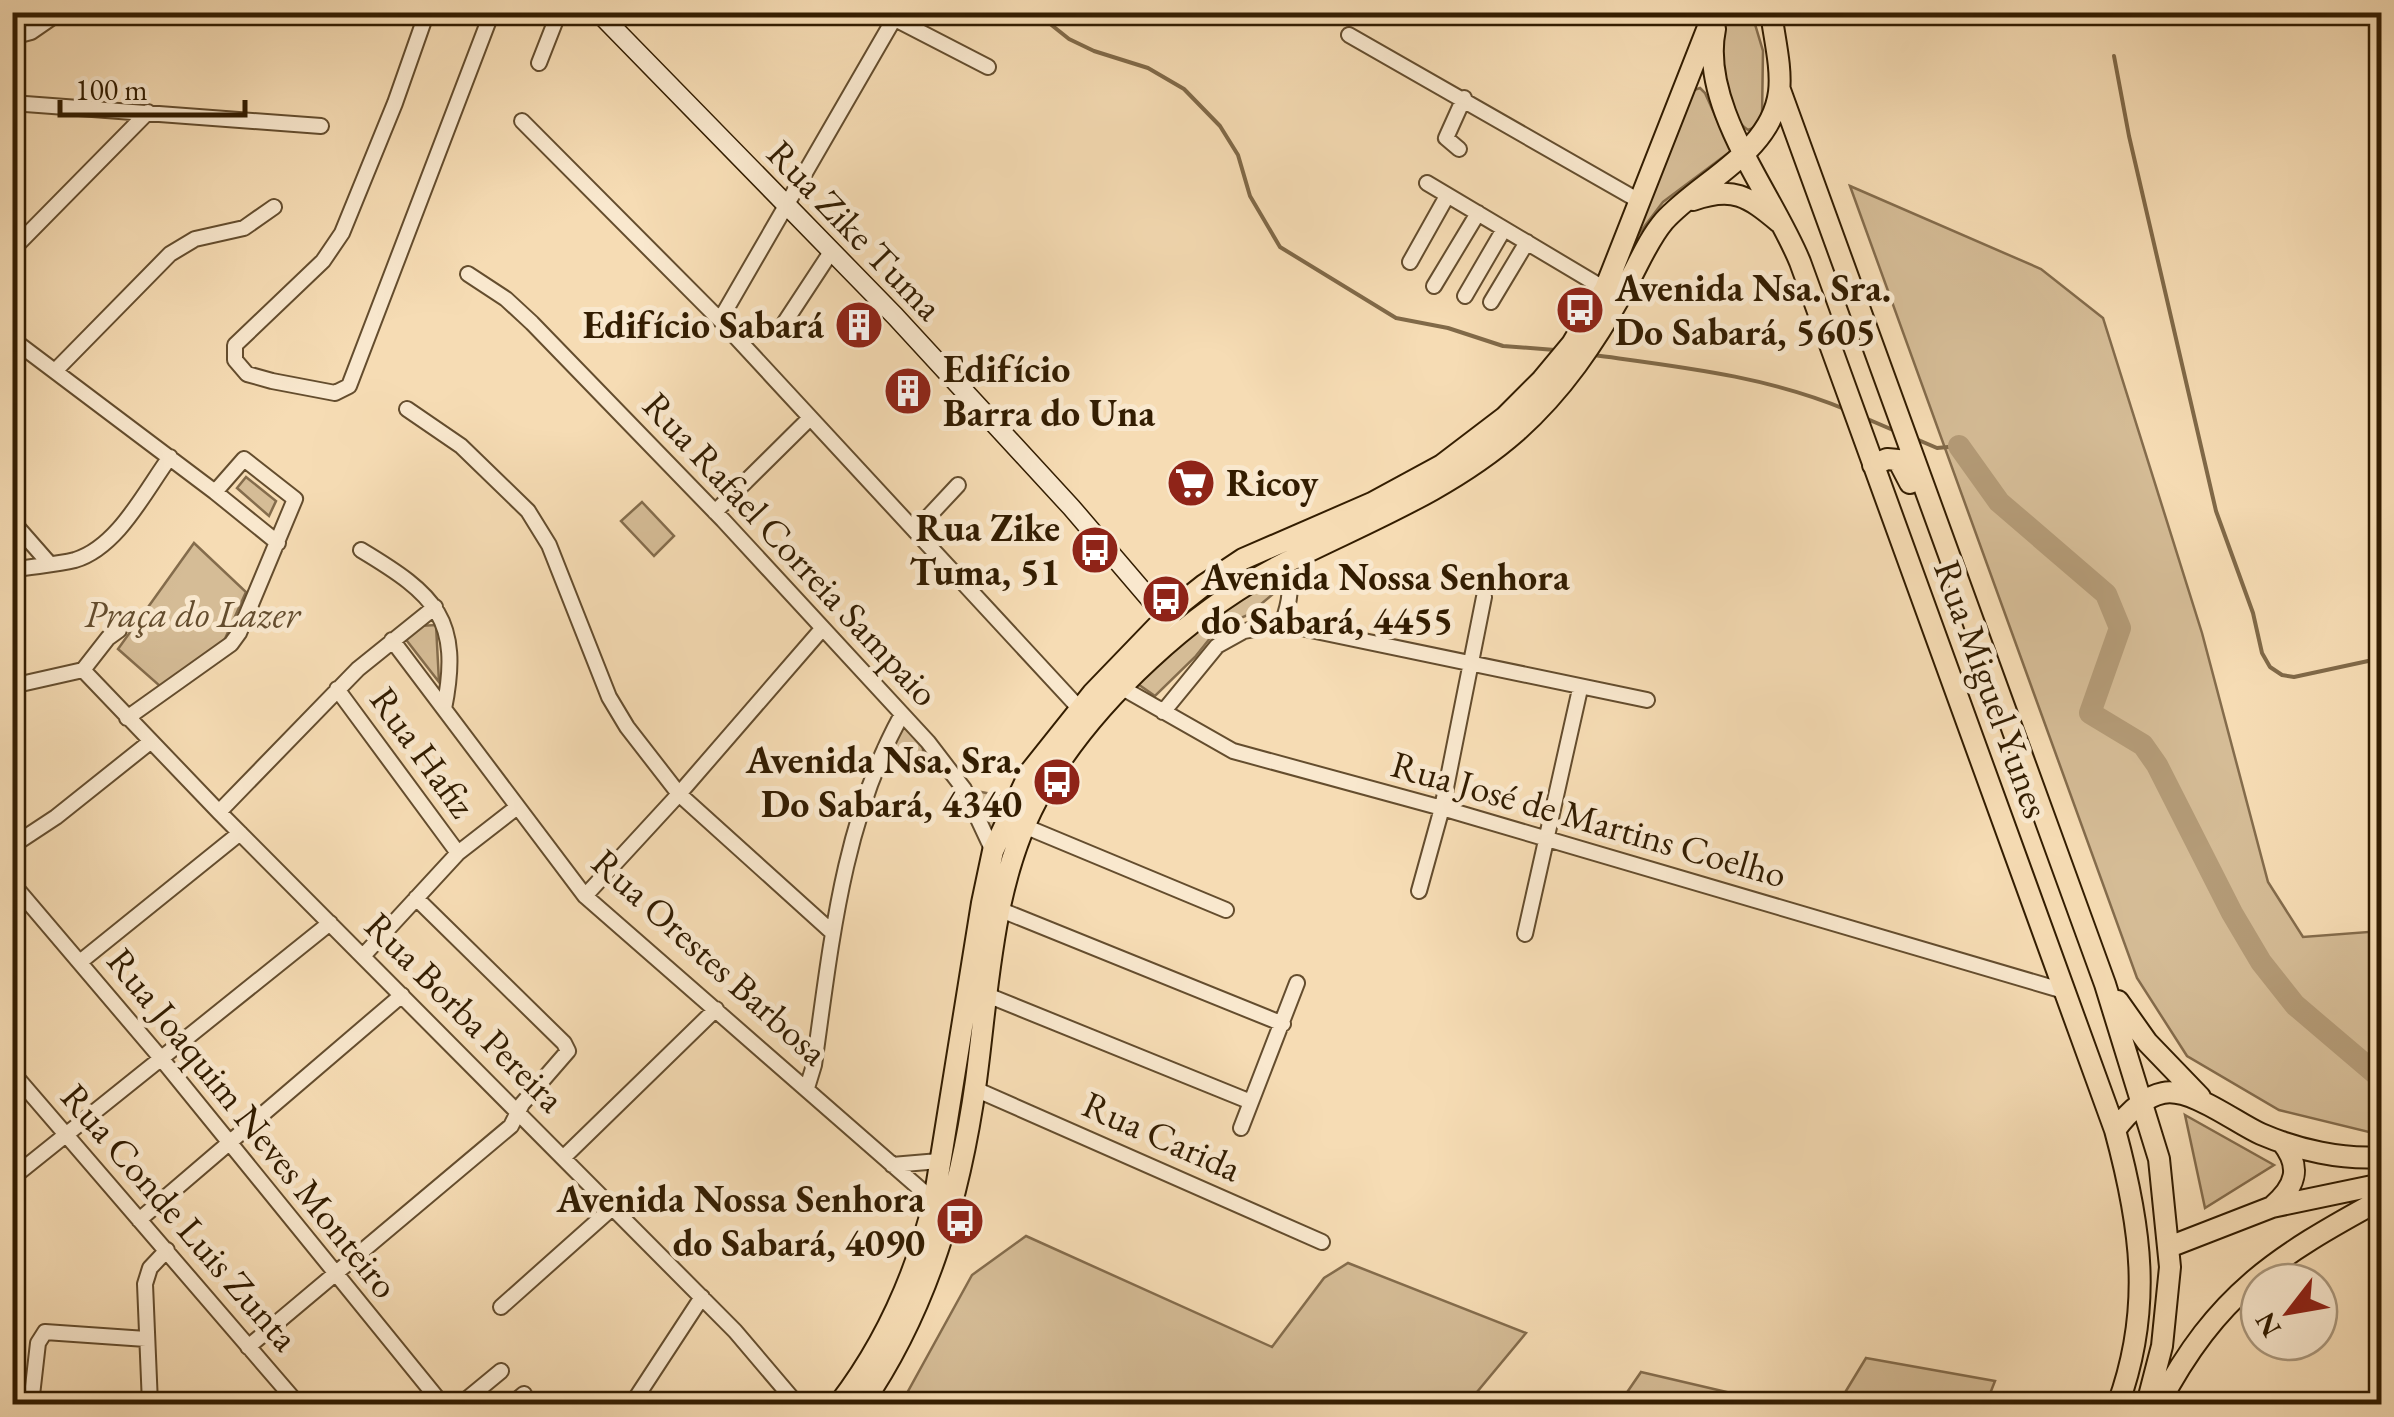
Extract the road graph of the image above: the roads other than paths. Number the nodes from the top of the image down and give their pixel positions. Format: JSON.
{"nodes":[{"id":1,"x":60,"y":12,"type":"edge"},
{"id":2,"x":427,"y":12,"type":"edge"},
{"id":3,"x":492,"y":12,"type":"edge"},
{"id":4,"x":559,"y":12,"type":"edge"},
{"id":5,"x":598,"y":12,"type":"edge"},
{"id":6,"x":1716,"y":12,"type":"edge"},
{"id":7,"x":1754,"y":12,"type":"edge"},
{"id":8,"x":1771,"y":12,"type":"edge"},
{"id":9,"x":896,"y":16,"type":"edge"},
{"id":10,"x":1349,"y":35,"type":"dead end"},
{"id":11,"x":12,"y":37,"type":"edge"},
{"id":12,"x":539,"y":63,"type":"dead end"},
{"id":13,"x":988,"y":66,"type":"dead end"},
{"id":14,"x":1780,"y":89,"type":"junction"},
{"id":15,"x":1464,"y":98,"type":"junction"},
{"id":16,"x":12,"y":103,"type":"edge"},
{"id":17,"x":148,"y":112,"type":"junction"},
{"id":18,"x":522,"y":122,"type":"dead end"},
{"id":19,"x":321,"y":126,"type":"dead end"},
{"id":20,"x":1459,"y":149,"type":"dead end"},
{"id":21,"x":1745,"y":152,"type":"junction"},
{"id":22,"x":1427,"y":183,"type":"dead end"},
{"id":23,"x":1448,"y":196,"type":"junction"},
{"id":24,"x":1640,"y":202,"type":"junction"},
{"id":25,"x":787,"y":204,"type":"junction"},
{"id":26,"x":1682,"y":204,"type":"junction"},
{"id":27,"x":274,"y":208,"type":"dead end"},
{"id":28,"x":1478,"y":213,"type":"junction"},
{"id":29,"x":1786,"y":228,"type":"junction"},
{"id":30,"x":1504,"y":229,"type":"junction"},
{"id":31,"x":1527,"y":242,"type":"junction"},
{"id":32,"x":12,"y":250,"type":"edge"},
{"id":33,"x":831,"y":252,"type":"junction"},
{"id":34,"x":1410,"y":262,"type":"dead end"},
{"id":35,"x":468,"y":274,"type":"dead end"},
{"id":36,"x":1434,"y":286,"type":"dead end"},
{"id":37,"x":1604,"y":289,"type":"junction"},
{"id":38,"x":1465,"y":296,"type":"dead end"},
{"id":39,"x":1492,"y":302,"type":"dead end"},
{"id":40,"x":720,"y":320,"type":"junction"},
{"id":41,"x":785,"y":322,"type":"dead end"},
{"id":42,"x":12,"y":339,"type":"edge"},
{"id":43,"x":55,"y":371,"type":"junction"},
{"id":44,"x":407,"y":409,"type":"dead end"},
{"id":45,"x":810,"y":418,"type":"junction"},
{"id":46,"x":170,"y":457,"type":"junction"},
{"id":47,"x":1874,"y":465,"type":"junction"},
{"id":48,"x":958,"y":485,"type":"dead end"},
{"id":49,"x":216,"y":492,"type":"junction"},
{"id":50,"x":715,"y":512,"type":"junction"},
{"id":51,"x":12,"y":521,"type":"edge"},
{"id":52,"x":915,"y":530,"type":"junction"},
{"id":53,"x":278,"y":543,"type":"junction"},
{"id":54,"x":361,"y":550,"type":"dead end"},
{"id":55,"x":48,"y":562,"type":"junction"},
{"id":56,"x":1285,"y":562,"type":"junction"},
{"id":57,"x":1953,"y":564,"type":"junction"},
{"id":58,"x":12,"y":570,"type":"edge"},
{"id":59,"x":1484,"y":597,"type":"dead end"},
{"id":60,"x":435,"y":607,"type":"junction"},
{"id":61,"x":1282,"y":624,"type":"junction"},
{"id":62,"x":1172,"y":625,"type":"junction"},
{"id":63,"x":822,"y":629,"type":"junction"},
{"id":64,"x":119,"y":630,"type":"dead end"},
{"id":65,"x":392,"y":640,"type":"junction"},
{"id":66,"x":1473,"y":664,"type":"junction"},
{"id":67,"x":82,"y":670,"type":"junction"},
{"id":68,"x":1115,"y":684,"type":"junction"},
{"id":69,"x":12,"y":686,"type":"edge"},
{"id":70,"x":1580,"y":688,"type":"junction"},
{"id":71,"x":337,"y":689,"type":"junction"},
{"id":72,"x":1647,"y":700,"type":"dead end"},
{"id":73,"x":1080,"y":708,"type":"junction"},
{"id":74,"x":444,"y":709,"type":"junction"},
{"id":75,"x":1164,"y":712,"type":"junction"},
{"id":76,"x":901,"y":716,"type":"junction"},
{"id":77,"x":127,"y":718,"type":"junction"},
{"id":78,"x":150,"y":742,"type":"junction"},
{"id":79,"x":679,"y":794,"type":"junction"},
{"id":80,"x":516,"y":808,"type":"junction"},
{"id":81,"x":1442,"y":808,"type":"junction"},
{"id":82,"x":218,"y":812,"type":"junction"},
{"id":83,"x":1024,"y":826,"type":"junction"},
{"id":84,"x":240,"y":833,"type":"junction"},
{"id":85,"x":1546,"y":840,"type":"junction"},
{"id":86,"x":12,"y":846,"type":"edge"},
{"id":87,"x":993,"y":851,"type":"junction"},
{"id":88,"x":458,"y":853,"type":"junction"},
{"id":89,"x":12,"y":883,"type":"edge"},
{"id":90,"x":1419,"y":891,"type":"dead end"},
{"id":91,"x":585,"y":896,"type":"junction"},
{"id":92,"x":416,"y":898,"type":"junction"},
{"id":93,"x":1001,"y":910,"type":"junction"},
{"id":94,"x":1226,"y":910,"type":"dead end"},
{"id":95,"x":330,"y":923,"type":"junction"},
{"id":96,"x":833,"y":934,"type":"junction"},
{"id":97,"x":1525,"y":934,"type":"dead end"},
{"id":98,"x":362,"y":956,"type":"junction"},
{"id":99,"x":80,"y":962,"type":"junction"},
{"id":100,"x":1298,"y":983,"type":"dead end"},
{"id":101,"x":2106,"y":984,"type":"junction"},
{"id":102,"x":2064,"y":991,"type":"junction"},
{"id":103,"x":402,"y":995,"type":"junction"},
{"id":104,"x":987,"y":995,"type":"junction"},
{"id":105,"x":716,"y":1009,"type":"junction"},
{"id":106,"x":1282,"y":1024,"type":"junction"},
{"id":107,"x":160,"y":1057,"type":"junction"},
{"id":108,"x":12,"y":1072,"type":"edge"},
{"id":109,"x":808,"y":1088,"type":"junction"},
{"id":110,"x":975,"y":1089,"type":"junction"},
{"id":111,"x":1252,"y":1102,"type":"junction"},
{"id":112,"x":2142,"y":1103,"type":"junction"},
{"id":113,"x":2212,"y":1108,"type":"junction"},
{"id":114,"x":519,"y":1112,"type":"junction"},
{"id":115,"x":1240,"y":1128,"type":"dead end"},
{"id":116,"x":2115,"y":1130,"type":"junction"},
{"id":117,"x":65,"y":1135,"type":"junction"},
{"id":118,"x":231,"y":1142,"type":"junction"},
{"id":119,"x":2282,"y":1142,"type":"junction"},
{"id":120,"x":2382,"y":1157,"type":"edge"},
{"id":121,"x":564,"y":1158,"type":"junction"},
{"id":122,"x":940,"y":1161,"type":"junction"},
{"id":123,"x":891,"y":1164,"type":"junction"},
{"id":124,"x":12,"y":1178,"type":"edge"},
{"id":125,"x":2382,"y":1184,"type":"edge"},
{"id":126,"x":2382,"y":1199,"type":"edge"},
{"id":127,"x":934,"y":1201,"type":"junction"},
{"id":128,"x":2134,"y":1202,"type":"junction"},
{"id":129,"x":2272,"y":1207,"type":"junction"},
{"id":130,"x":611,"y":1209,"type":"junction"},
{"id":131,"x":139,"y":1220,"type":"junction"},
{"id":132,"x":1322,"y":1242,"type":"dead end"},
{"id":133,"x":2169,"y":1246,"type":"junction"},
{"id":134,"x":167,"y":1250,"type":"junction"},
{"id":135,"x":336,"y":1272,"type":"junction"},
{"id":136,"x":702,"y":1297,"type":"junction"},
{"id":137,"x":501,"y":1307,"type":"dead end"},
{"id":138,"x":146,"y":1339,"type":"junction"},
{"id":139,"x":248,"y":1347,"type":"junction"},
{"id":140,"x":502,"y":1371,"type":"dead end"},
{"id":141,"x":30,"y":1404,"type":"edge"},
{"id":142,"x":150,"y":1404,"type":"edge"},
{"id":143,"x":298,"y":1404,"type":"edge"},
{"id":144,"x":442,"y":1404,"type":"edge"},
{"id":145,"x":461,"y":1404,"type":"edge"},
{"id":146,"x":632,"y":1404,"type":"edge"},
{"id":147,"x":797,"y":1404,"type":"edge"},
{"id":148,"x":839,"y":1404,"type":"edge"},
{"id":149,"x":862,"y":1404,"type":"edge"},
{"id":150,"x":2118,"y":1404,"type":"edge"},
{"id":151,"x":2147,"y":1404,"type":"edge"},
{"id":152,"x":2159,"y":1404,"type":"edge"}],
"edges":[{"from":1,"to":11,"type":"street"},
{"from":2,"to":3,"type":"street"},
{"from":4,"to":12,"type":"street"},
{"from":5,"to":25,"type":"street","name":"Rua Zike Tuma"},
{"from":6,"to":21,"type":"main road","name":"Rua Miguel Yunes"},
{"from":6,"to":24,"type":"main road"},
{"from":7,"to":14,"type":"main road","name":"Rua Miguel Yunes"},
{"from":8,"to":14,"type":"main road"},
{"from":9,"to":13,"type":"street"},
{"from":9,"to":25,"type":"street"},
{"from":10,"to":15,"type":"street"},
{"from":14,"to":21,"type":"main road"},
{"from":14,"to":57,"type":"main road","name":"Rua Miguel Yunes"},
{"from":15,"to":20,"type":"street"},
{"from":15,"to":24,"type":"street"},
{"from":16,"to":17,"type":"street"},
{"from":17,"to":19,"type":"street"},
{"from":17,"to":32,"type":"street"},
{"from":18,"to":40,"type":"street"},
{"from":21,"to":26,"type":"main road"},
{"from":21,"to":29,"type":"main road","name":"Rua Miguel Yunes"},
{"from":22,"to":23,"type":"street"},
{"from":23,"to":28,"type":"street"},
{"from":23,"to":34,"type":"street"},
{"from":24,"to":37,"type":"main road"},
{"from":25,"to":33,"type":"street","name":"Rua Zike Tuma"},
{"from":25,"to":40,"type":"street"},
{"from":26,"to":29,"type":"main road"},
{"from":26,"to":56,"type":"main road"},
{"from":27,"to":43,"type":"street"},
{"from":28,"to":30,"type":"street"},
{"from":28,"to":36,"type":"street"},
{"from":29,"to":47,"type":"main road","name":"Rua Miguel Yunes"},
{"from":30,"to":31,"type":"street"},
{"from":30,"to":38,"type":"street"},
{"from":31,"to":37,"type":"street"},
{"from":31,"to":39,"type":"street"},
{"from":33,"to":41,"type":"street"},
{"from":33,"to":62,"type":"street","name":"Rua Zike Tuma"},
{"from":35,"to":50,"type":"street","name":"Rua Rafael Correia Sampaio"},
{"from":37,"to":62,"type":"main road"},
{"from":40,"to":45,"type":"street"},
{"from":42,"to":43,"type":"street"},
{"from":43,"to":46,"type":"street"},
{"from":44,"to":79,"type":"street"},
{"from":45,"to":50,"type":"street"},
{"from":45,"to":52,"type":"street"},
{"from":46,"to":49,"type":"street"},
{"from":46,"to":55,"type":"street"},
{"from":47,"to":57,"type":"main road"},
{"from":47,"to":102,"type":"main road","name":"Rua Miguel Yunes"},
{"from":48,"to":52,"type":"street"},
{"from":49,"to":53,"type":"street"},
{"from":49,"to":53,"type":"street"},
{"from":50,"to":63,"type":"street","name":"Rua Rafael Correia Sampaio"},
{"from":51,"to":55,"type":"street"},
{"from":52,"to":73,"type":"street"},
{"from":53,"to":77,"type":"street"},
{"from":54,"to":60,"type":"street"},
{"from":55,"to":58,"type":"street"},
{"from":56,"to":61,"type":"street"},
{"from":56,"to":62,"type":"main road"},
{"from":57,"to":101,"type":"main road","name":"Rua Miguel Yunes"},
{"from":59,"to":66,"type":"street"},
{"from":60,"to":65,"type":"street"},
{"from":60,"to":74,"type":"street"},
{"from":61,"to":66,"type":"street"},
{"from":61,"to":75,"type":"street"},
{"from":62,"to":68,"type":"main road"},
{"from":63,"to":76,"type":"street","name":"Rua Rafael Correia Sampaio"},
{"from":63,"to":79,"type":"street"},
{"from":64,"to":67,"type":"street"},
{"from":65,"to":71,"type":"street"},
{"from":65,"to":74,"type":"street","name":"Rua Orestes Barbosa"},
{"from":66,"to":70,"type":"street"},
{"from":66,"to":81,"type":"street"},
{"from":67,"to":69,"type":"street"},
{"from":67,"to":77,"type":"street","name":"Rua Borba Pereira"},
{"from":68,"to":73,"type":"main road"},
{"from":68,"to":75,"type":"street","name":"Rua José de Martins Coelho"},
{"from":68,"to":83,"type":"main road"},
{"from":70,"to":72,"type":"street"},
{"from":70,"to":85,"type":"street"},
{"from":71,"to":82,"type":"street"},
{"from":71,"to":88,"type":"street","name":"Rua Hafiz"},
{"from":73,"to":87,"type":"main road"},
{"from":74,"to":80,"type":"street","name":"Rua Orestes Barbosa"},
{"from":75,"to":81,"type":"street","name":"Rua José de Martins Coelho"},
{"from":76,"to":87,"type":"street","name":"Rua Rafael Correia Sampaio"},
{"from":76,"to":96,"type":"street"},
{"from":77,"to":78,"type":"street","name":"Rua Borba Pereira"},
{"from":78,"to":82,"type":"street","name":"Rua Borba Pereira"},
{"from":78,"to":86,"type":"street"},
{"from":79,"to":91,"type":"street"},
{"from":79,"to":96,"type":"street"},
{"from":80,"to":88,"type":"street"},
{"from":80,"to":91,"type":"street","name":"Rua Orestes Barbosa"},
{"from":81,"to":85,"type":"street","name":"Rua José de Martins Coelho"},
{"from":81,"to":90,"type":"street"},
{"from":82,"to":84,"type":"street","name":"Rua Borba Pereira"},
{"from":83,"to":93,"type":"main road"},
{"from":83,"to":94,"type":"street"},
{"from":84,"to":95,"type":"street","name":"Rua Borba Pereira"},
{"from":84,"to":99,"type":"street"},
{"from":85,"to":97,"type":"street"},
{"from":85,"to":102,"type":"street","name":"Rua José de Martins Coelho"},
{"from":87,"to":122,"type":"main road"},
{"from":88,"to":92,"type":"street"},
{"from":89,"to":99,"type":"street","name":"Rua Joaquim Neves Monteiro"},
{"from":91,"to":105,"type":"street","name":"Rua Orestes Barbosa"},
{"from":92,"to":98,"type":"street"},
{"from":92,"to":114,"type":"street"},
{"from":93,"to":104,"type":"main road"},
{"from":93,"to":106,"type":"street"},
{"from":95,"to":98,"type":"street","name":"Rua Borba Pereira"},
{"from":95,"to":107,"type":"street"},
{"from":96,"to":109,"type":"street"},
{"from":98,"to":103,"type":"street","name":"Rua Borba Pereira"},
{"from":99,"to":107,"type":"street","name":"Rua Joaquim Neves Monteiro"},
{"from":100,"to":106,"type":"street"},
{"from":101,"to":112,"type":"main road","name":"Rua Miguel Yunes"},
{"from":101,"to":113,"type":"main road"},
{"from":102,"to":116,"type":"main road","name":"Rua Miguel Yunes"},
{"from":103,"to":114,"type":"street","name":"Rua Borba Pereira"},
{"from":103,"to":118,"type":"street"},
{"from":104,"to":110,"type":"main road"},
{"from":104,"to":111,"type":"street"},
{"from":105,"to":109,"type":"street","name":"Rua Orestes Barbosa"},
{"from":105,"to":121,"type":"street"},
{"from":106,"to":111,"type":"street"},
{"from":107,"to":117,"type":"street"},
{"from":107,"to":118,"type":"street","name":"Rua Joaquim Neves Monteiro"},
{"from":108,"to":117,"type":"street","name":"Rua Conde Luis Zunta"},
{"from":109,"to":123,"type":"street","name":"Rua Orestes Barbosa"},
{"from":110,"to":132,"type":"street","name":"Rua Carida"},
{"from":110,"to":149,"type":"main road"},
{"from":111,"to":115,"type":"street"},
{"from":112,"to":113,"type":"main road"},
{"from":112,"to":116,"type":"main road"},
{"from":112,"to":133,"type":"main road","name":"Rua Miguel Yunes"},
{"from":113,"to":119,"type":"main road"},
{"from":114,"to":121,"type":"street","name":"Rua Borba Pereira"},
{"from":114,"to":135,"type":"street"},
{"from":116,"to":128,"type":"main road","name":"Rua Miguel Yunes"},
{"from":117,"to":124,"type":"street"},
{"from":117,"to":131,"type":"street","name":"Rua Conde Luis Zunta"},
{"from":118,"to":131,"type":"street"},
{"from":118,"to":135,"type":"street","name":"Rua Joaquim Neves Monteiro"},
{"from":119,"to":120,"type":"main road"},
{"from":119,"to":129,"type":"main road"},
{"from":121,"to":130,"type":"street","name":"Rua Borba Pereira"},
{"from":122,"to":123,"type":"street"},
{"from":122,"to":127,"type":"main road"},
{"from":123,"to":127,"type":"street","name":"Rua Orestes Barbosa"},
{"from":125,"to":129,"type":"main road"},
{"from":126,"to":152,"type":"main road"},
{"from":127,"to":148,"type":"main road"},
{"from":128,"to":133,"type":"main road"},
{"from":128,"to":150,"type":"main road","name":"Rua Miguel Yunes"},
{"from":129,"to":133,"type":"main road"},
{"from":130,"to":136,"type":"street","name":"Rua Borba Pereira"},
{"from":130,"to":137,"type":"street"},
{"from":131,"to":134,"type":"street","name":"Rua Conde Luis Zunta"},
{"from":133,"to":151,"type":"main road","name":"Rua Miguel Yunes"},
{"from":134,"to":138,"type":"street"},
{"from":134,"to":139,"type":"street","name":"Rua Conde Luis Zunta"},
{"from":135,"to":139,"type":"street"},
{"from":135,"to":144,"type":"street","name":"Rua Joaquim Neves Monteiro"},
{"from":136,"to":146,"type":"street"},
{"from":136,"to":147,"type":"street","name":"Rua Borba Pereira"},
{"from":138,"to":141,"type":"street"},
{"from":138,"to":142,"type":"street"},
{"from":139,"to":143,"type":"street","name":"Rua Conde Luis Zunta"},
{"from":140,"to":145,"type":"street"}]}
